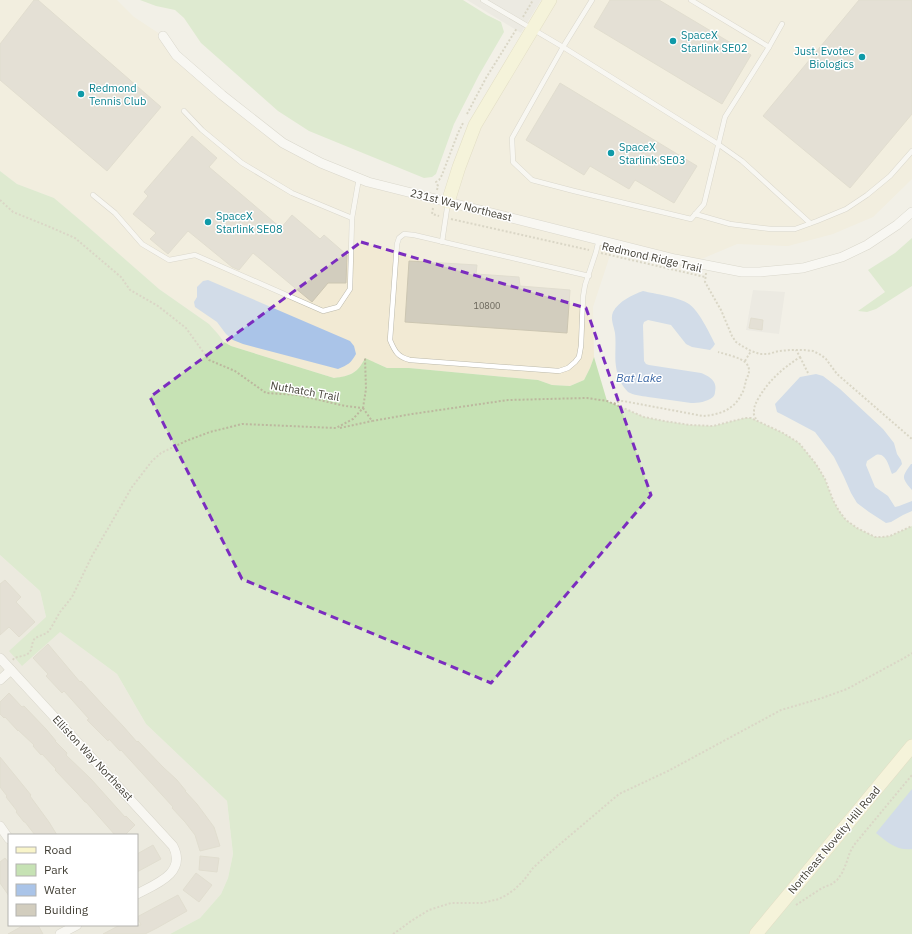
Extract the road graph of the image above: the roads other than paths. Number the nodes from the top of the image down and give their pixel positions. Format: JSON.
{"nodes":[{"id":1,"x":483,"y":0,"type":"edge"},
{"id":2,"x":550,"y":0,"type":"edge"},
{"id":3,"x":592,"y":0,"type":"edge"},
{"id":4,"x":691,"y":0,"type":"edge"},
{"id":5,"x":782,"y":24,"type":"dead end"},
{"id":6,"x":532,"y":28,"type":"junction"},
{"id":7,"x":163,"y":36,"type":"dead end"},
{"id":8,"x":563,"y":47,"type":"junction"},
{"id":9,"x":769,"y":48,"type":"junction"},
{"id":10,"x":184,"y":111,"type":"dead end"},
{"id":11,"x":718,"y":144,"type":"junction"},
{"id":12,"x":912,"y":151,"type":"edge"},
{"id":13,"x":359,"y":178,"type":"junction"},
{"id":14,"x":94,"y":195,"type":"dead end"},
{"id":15,"x":448,"y":202,"type":"junction"},
{"id":16,"x":912,"y":212,"type":"edge"},
{"id":17,"x":695,"y":214,"type":"junction"},
{"id":18,"x":352,"y":218,"type":"junction"},
{"id":19,"x":810,"y":223,"type":"junction"},
{"id":20,"x":599,"y":240,"type":"junction"},
{"id":21,"x":442,"y":242,"type":"junction"},
{"id":22,"x":589,"y":276,"type":"junction"},
{"id":23,"x":0,"y":658,"type":"edge"},
{"id":24,"x":11,"y":670,"type":"junction"},
{"id":25,"x":0,"y":680,"type":"edge"},
{"id":26,"x":912,"y":746,"type":"edge"},
{"id":27,"x":0,"y":826,"type":"edge"},
{"id":28,"x":8,"y":838,"type":"edge"},
{"id":29,"x":138,"y":893,"type":"edge"},
{"id":30,"x":74,"y":926,"type":"edge"},
{"id":31,"x":62,"y":930,"type":"edge"},
{"id":32,"x":756,"y":934,"type":"edge"}],
"edges":[{"from":1,"to":6,"type":"lane"},
{"from":2,"to":6,"type":"main road"},
{"from":3,"to":8,"type":"lane"},
{"from":4,"to":9,"type":"lane"},
{"from":5,"to":9,"type":"lane"},
{"from":6,"to":8,"type":"lane"},
{"from":6,"to":15,"type":"main road"},
{"from":7,"to":13,"type":"street","name":"231st Way Northeast"},
{"from":8,"to":11,"type":"lane"},
{"from":8,"to":17,"type":"lane"},
{"from":9,"to":11,"type":"lane"},
{"from":10,"to":18,"type":"lane"},
{"from":11,"to":17,"type":"lane"},
{"from":11,"to":19,"type":"lane"},
{"from":12,"to":19,"type":"lane"},
{"from":13,"to":15,"type":"street","name":"231st Way Northeast"},
{"from":13,"to":18,"type":"lane"},
{"from":14,"to":18,"type":"lane"},
{"from":15,"to":20,"type":"street","name":"231st Way Northeast"},
{"from":15,"to":21,"type":"lane"},
{"from":16,"to":20,"type":"street","name":"231st Way Northeast"},
{"from":17,"to":19,"type":"lane"},
{"from":20,"to":22,"type":"lane"},
{"from":21,"to":22,"type":"lane"},
{"from":21,"to":22,"type":"lane"},
{"from":23,"to":24,"type":"street","name":"Elliston Way Northeast"},
{"from":24,"to":25,"type":"street"},
{"from":24,"to":29,"type":"street","name":"Elliston Way Northeast"},
{"from":26,"to":32,"type":"main road","name":"Northeast Novelty Hill Road"},
{"from":27,"to":28,"type":"street"},
{"from":30,"to":31,"type":"street"}]}
